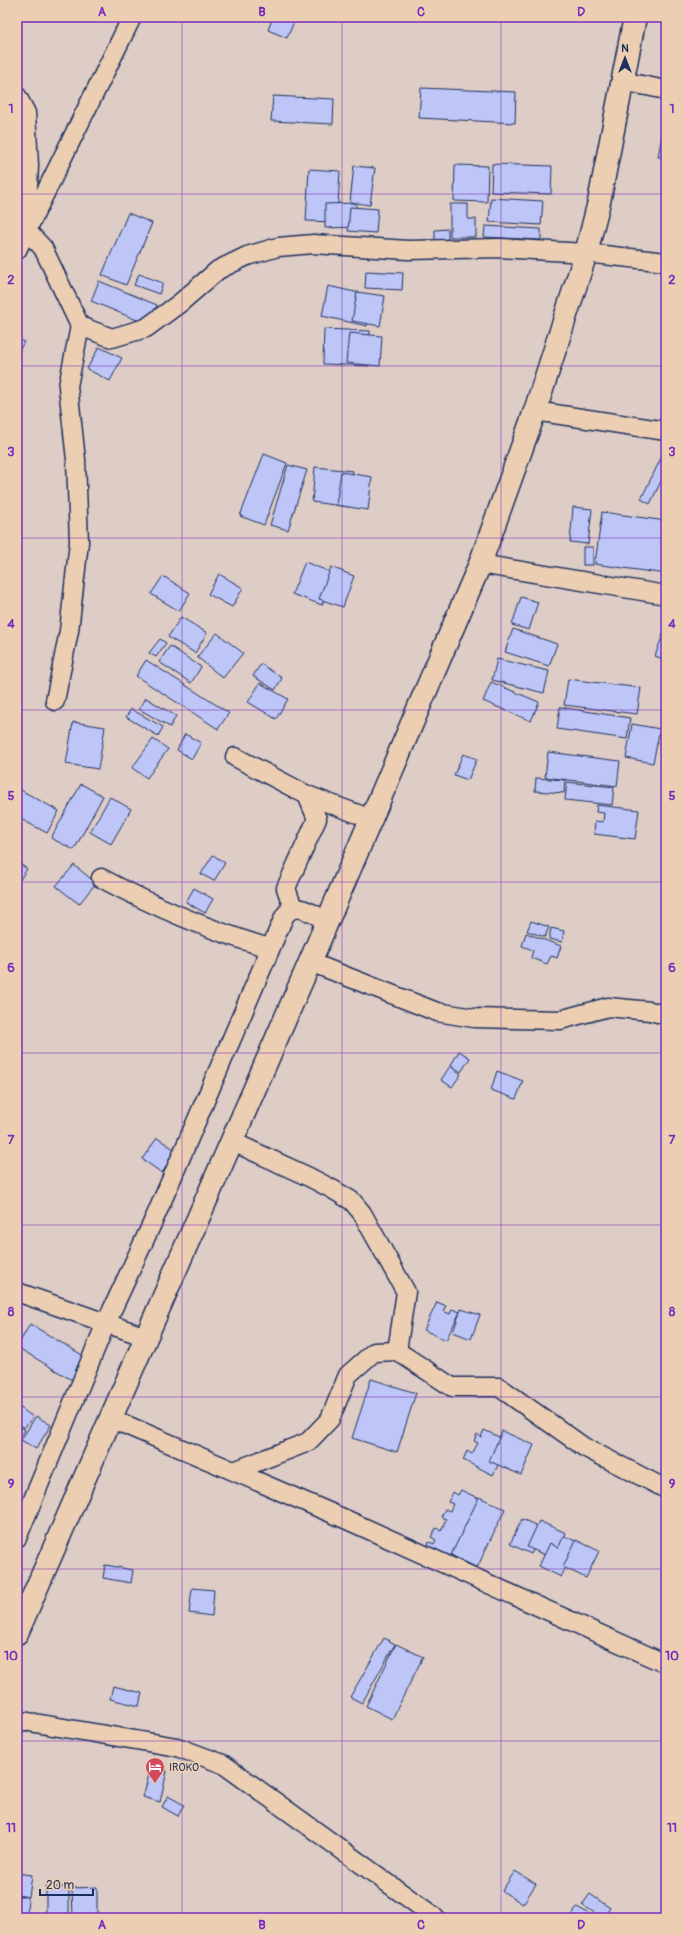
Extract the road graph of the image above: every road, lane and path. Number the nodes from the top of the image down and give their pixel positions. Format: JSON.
{"nodes":[{"id":1,"x":132,"y":17,"type":"edge"},
{"id":2,"x":635,"y":17,"type":"edge"},
{"id":3,"x":622,"y":81,"type":"junction"},
{"id":4,"x":666,"y":90,"type":"edge"},
{"id":5,"x":17,"y":96,"type":"edge"},
{"id":6,"x":26,"y":230,"type":"junction"},
{"id":7,"x":17,"y":250,"type":"edge"},
{"id":8,"x":586,"y":253,"type":"junction"},
{"id":9,"x":666,"y":262,"type":"edge"},
{"id":10,"x":80,"y":326,"type":"junction"},
{"id":11,"x":535,"y":411,"type":"junction"},
{"id":12,"x":666,"y":431,"type":"edge"},
{"id":13,"x":480,"y":564,"type":"junction"},
{"id":14,"x":666,"y":594,"type":"edge"},
{"id":15,"x":56,"y":701,"type":"dead end"},
{"id":16,"x":235,"y":757,"type":"dead end"},
{"id":17,"x":308,"y":795,"type":"junction"},
{"id":18,"x":371,"y":819,"type":"junction"},
{"id":19,"x":101,"y":878,"type":"dead end"},
{"id":20,"x":293,"y":908,"type":"junction"},
{"id":21,"x":327,"y":921,"type":"junction"},
{"id":22,"x":269,"y":948,"type":"junction"},
{"id":23,"x":310,"y":962,"type":"junction"},
{"id":24,"x":666,"y":1015,"type":"edge"},
{"id":25,"x":231,"y":1141,"type":"junction"},
{"id":26,"x":17,"y":1292,"type":"edge"},
{"id":27,"x":106,"y":1323,"type":"junction"},
{"id":28,"x":146,"y":1337,"type":"junction"},
{"id":29,"x":397,"y":1350,"type":"junction"},
{"id":30,"x":110,"y":1418,"type":"junction"},
{"id":31,"x":234,"y":1471,"type":"junction"},
{"id":32,"x":666,"y":1489,"type":"edge"},
{"id":33,"x":17,"y":1538,"type":"edge"},
{"id":34,"x":17,"y":1633,"type":"edge"},
{"id":35,"x":666,"y":1664,"type":"edge"},
{"id":36,"x":17,"y":1720,"type":"edge"},
{"id":37,"x":436,"y":1918,"type":"edge"}],
"edges":[{"from":1,"to":6,"type":"street"},
{"from":2,"to":3,"type":"street"},
{"from":3,"to":4,"type":"street"},
{"from":3,"to":8,"type":"street"},
{"from":5,"to":6,"type":"street"},
{"from":6,"to":7,"type":"street"},
{"from":6,"to":10,"type":"street"},
{"from":8,"to":9,"type":"street"},
{"from":8,"to":10,"type":"street"},
{"from":8,"to":11,"type":"street"},
{"from":10,"to":15,"type":"street"},
{"from":11,"to":12,"type":"street"},
{"from":11,"to":13,"type":"street"},
{"from":13,"to":14,"type":"street"},
{"from":13,"to":18,"type":"street"},
{"from":16,"to":17,"type":"street"},
{"from":17,"to":18,"type":"street"},
{"from":17,"to":20,"type":"street"},
{"from":18,"to":21,"type":"street"},
{"from":19,"to":22,"type":"street"},
{"from":20,"to":21,"type":"street"},
{"from":20,"to":22,"type":"street"},
{"from":21,"to":23,"type":"street"},
{"from":22,"to":27,"type":"street"},
{"from":23,"to":24,"type":"street"},
{"from":23,"to":25,"type":"street"},
{"from":25,"to":28,"type":"street"},
{"from":25,"to":29,"type":"street"},
{"from":26,"to":27,"type":"street"},
{"from":27,"to":28,"type":"street"},
{"from":27,"to":33,"type":"street"},
{"from":28,"to":30,"type":"street"},
{"from":29,"to":31,"type":"street"},
{"from":29,"to":32,"type":"street"},
{"from":30,"to":31,"type":"street"},
{"from":30,"to":34,"type":"street"},
{"from":31,"to":35,"type":"street"},
{"from":36,"to":37,"type":"street"}]}
